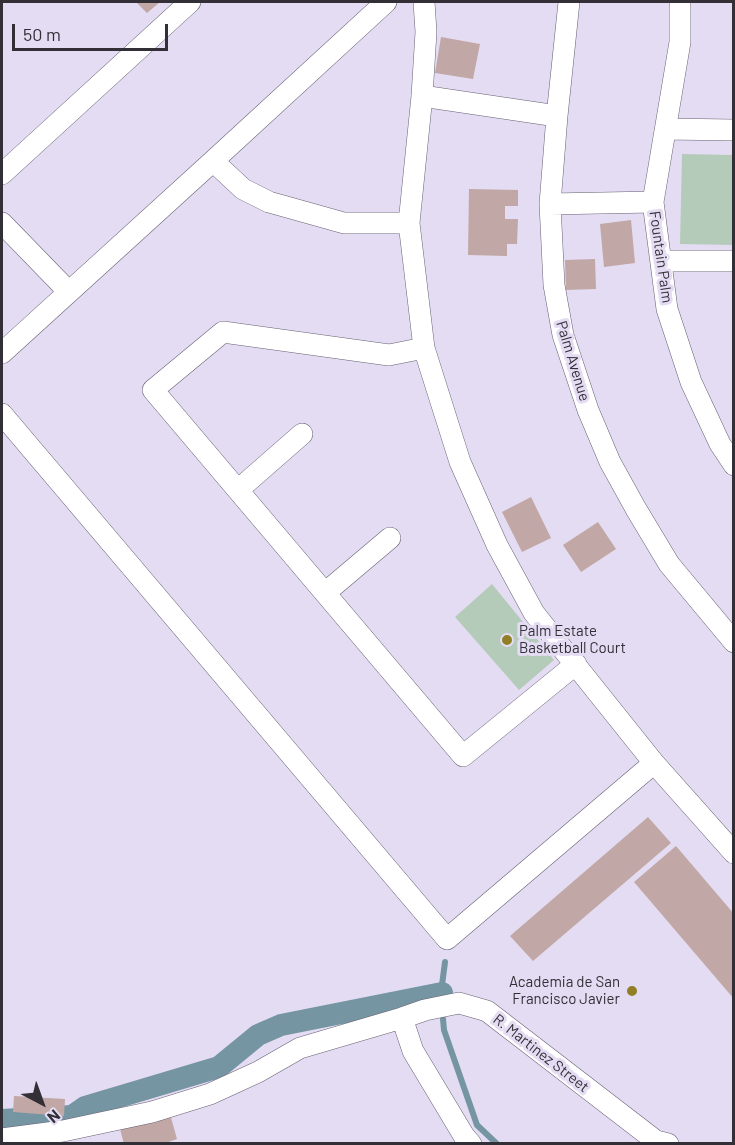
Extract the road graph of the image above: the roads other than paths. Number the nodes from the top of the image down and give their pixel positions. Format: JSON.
{"nodes":[{"id":1,"x":190,"y":2,"type":"edge"},
{"id":2,"x":386,"y":2,"type":"edge"},
{"id":3,"x":424,"y":2,"type":"edge"},
{"id":4,"x":569,"y":2,"type":"edge"},
{"id":5,"x":680,"y":2,"type":"edge"},
{"id":6,"x":422,"y":96,"type":"junction"},
{"id":7,"x":557,"y":116,"type":"junction"},
{"id":8,"x":666,"y":129,"type":"junction"},
{"id":9,"x":734,"y":130,"type":"edge"},
{"id":10,"x":213,"y":161,"type":"junction"},
{"id":11,"x":2,"y":174,"type":"edge"},
{"id":12,"x":653,"y":202,"type":"junction"},
{"id":13,"x":550,"y":204,"type":"junction"},
{"id":14,"x":2,"y":223,"type":"edge"},
{"id":15,"x":409,"y":223,"type":"junction"},
{"id":16,"x":661,"y":261,"type":"junction"},
{"id":17,"x":734,"y":261,"type":"edge"},
{"id":18,"x":69,"y":292,"type":"junction"},
{"id":19,"x":424,"y":348,"type":"junction"},
{"id":20,"x":2,"y":353,"type":"edge"},
{"id":21,"x":2,"y":414,"type":"edge"},
{"id":22,"x":302,"y":434,"type":"dead end"},
{"id":23,"x":734,"y":465,"type":"edge"},
{"id":24,"x":238,"y":490,"type":"junction"},
{"id":25,"x":390,"y":538,"type":"dead end"},
{"id":26,"x":325,"y":593,"type":"junction"},
{"id":27,"x":734,"y":642,"type":"edge"},
{"id":28,"x":576,"y":664,"type":"junction"},
{"id":29,"x":654,"y":763,"type":"junction"},
{"id":30,"x":734,"y":853,"type":"edge"},
{"id":31,"x":402,"y":1018,"type":"junction"},
{"id":32,"x":2,"y":1139,"type":"edge"},
{"id":33,"x":471,"y":1143,"type":"edge"},
{"id":34,"x":668,"y":1143,"type":"edge"}],
"edges":[{"from":1,"to":11,"type":"street"},
{"from":2,"to":10,"type":"street"},
{"from":3,"to":6,"type":"street"},
{"from":4,"to":7,"type":"street","name":"Palm Avenue"},
{"from":5,"to":8,"type":"street","name":"Fountain Palm"},
{"from":6,"to":7,"type":"street"},
{"from":6,"to":15,"type":"street"},
{"from":7,"to":13,"type":"street","name":"Palm Avenue"},
{"from":8,"to":9,"type":"street"},
{"from":8,"to":12,"type":"street","name":"Fountain Palm"},
{"from":10,"to":15,"type":"street"},
{"from":10,"to":18,"type":"street"},
{"from":12,"to":13,"type":"street"},
{"from":12,"to":16,"type":"street","name":"Fountain Palm"},
{"from":13,"to":27,"type":"street","name":"Palm Avenue"},
{"from":14,"to":18,"type":"street"},
{"from":15,"to":19,"type":"street"},
{"from":16,"to":17,"type":"street"},
{"from":16,"to":23,"type":"street","name":"Fountain Palm"},
{"from":18,"to":20,"type":"street"},
{"from":19,"to":24,"type":"street"},
{"from":19,"to":28,"type":"street"},
{"from":21,"to":29,"type":"street"},
{"from":22,"to":24,"type":"street"},
{"from":24,"to":26,"type":"street"},
{"from":25,"to":26,"type":"street"},
{"from":26,"to":28,"type":"street"},
{"from":28,"to":29,"type":"street"},
{"from":29,"to":30,"type":"street"},
{"from":31,"to":32,"type":"street","name":"R. Martinez Street"},
{"from":31,"to":33,"type":"street"},
{"from":31,"to":34,"type":"street","name":"R. Martinez Street"}]}
